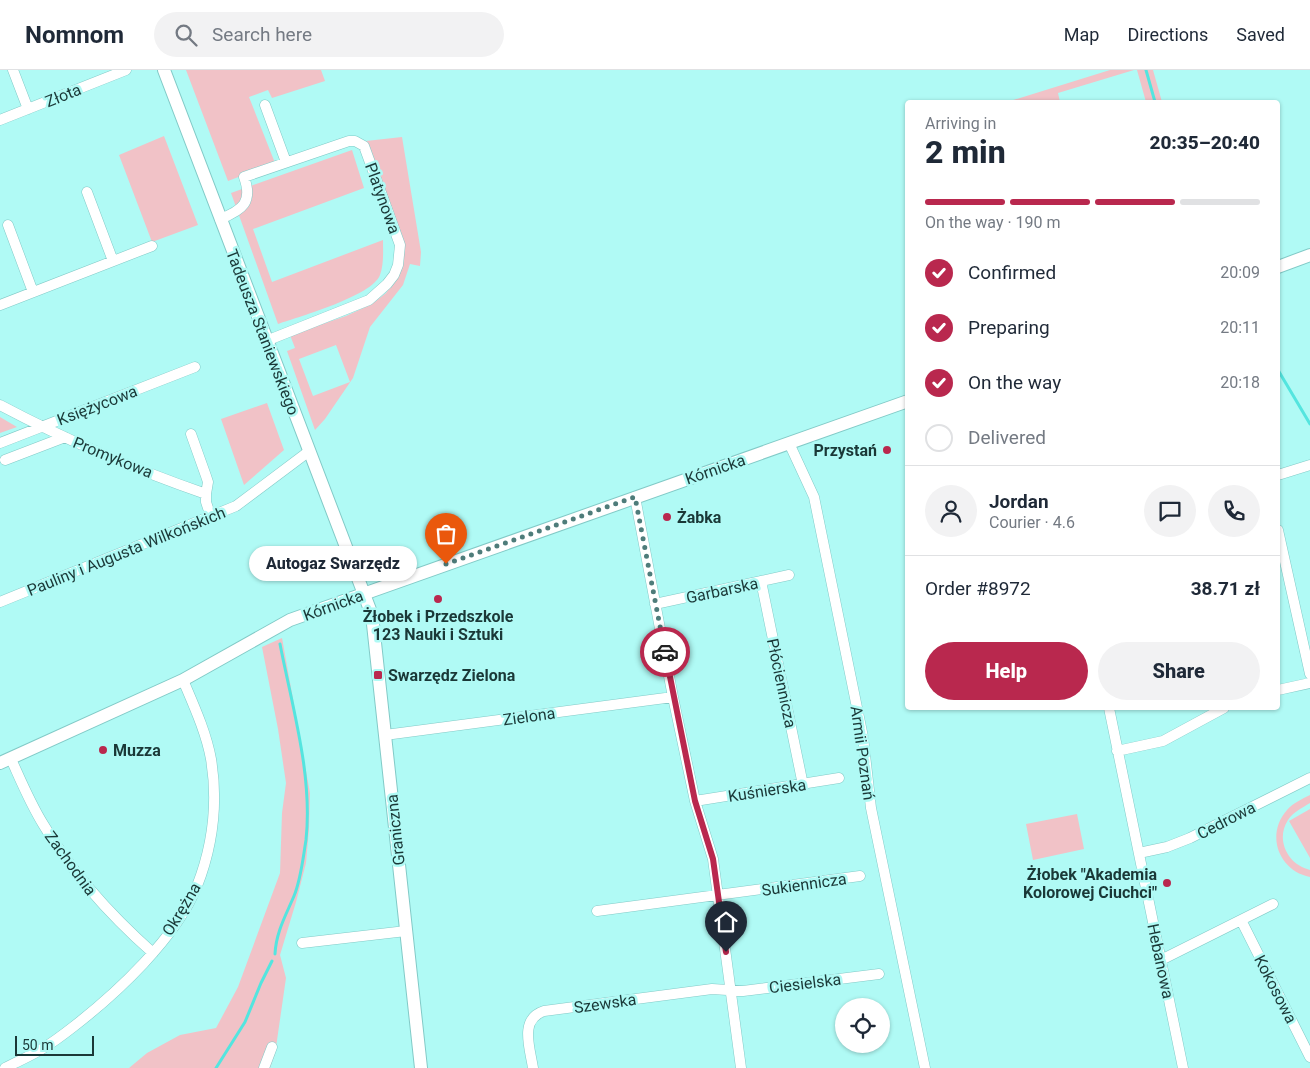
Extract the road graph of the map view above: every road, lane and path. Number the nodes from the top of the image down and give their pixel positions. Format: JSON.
{"nodes":[{"id":1,"x":13,"y":70,"type":"edge"},
{"id":2,"x":126,"y":70,"type":"edge"},
{"id":3,"x":164,"y":70,"type":"edge"},
{"id":4,"x":265,"y":105,"type":"dead end"},
{"id":5,"x":28,"y":109,"type":"junction"},
{"id":6,"x":0,"y":120,"type":"edge"},
{"id":7,"x":286,"y":162,"type":"junction"},
{"id":8,"x":87,"y":192,"type":"dead end"},
{"id":9,"x":220,"y":219,"type":"junction"},
{"id":10,"x":8,"y":225,"type":"dead end"},
{"id":11,"x":152,"y":246,"type":"dead end"},
{"id":12,"x":1310,"y":255,"type":"edge"},
{"id":13,"x":113,"y":261,"type":"junction"},
{"id":14,"x":1280,"y":266,"type":"edge"},
{"id":15,"x":33,"y":292,"type":"junction"},
{"id":16,"x":0,"y":305,"type":"edge"},
{"id":17,"x":266,"y":341,"type":"junction"},
{"id":18,"x":195,"y":367,"type":"dead end"},
{"id":19,"x":905,"y":402,"type":"edge"},
{"id":20,"x":0,"y":405,"type":"edge"},
{"id":21,"x":41,"y":427,"type":"junction"},
{"id":22,"x":191,"y":434,"type":"dead end"},
{"id":23,"x":65,"y":437,"type":"junction"},
{"id":24,"x":0,"y":443,"type":"edge"},
{"id":25,"x":789,"y":443,"type":"junction"},
{"id":26,"x":308,"y":452,"type":"junction"},
{"id":27,"x":5,"y":460,"type":"dead end"},
{"id":28,"x":1310,"y":465,"type":"edge"},
{"id":29,"x":1280,"y":474,"type":"edge"},
{"id":30,"x":206,"y":494,"type":"junction"},
{"id":31,"x":635,"y":497,"type":"junction"},
{"id":32,"x":211,"y":517,"type":"junction"},
{"id":33,"x":1280,"y":539,"type":"edge"},
{"id":34,"x":789,"y":575,"type":"dead end"},
{"id":35,"x":761,"y":581,"type":"junction"},
{"id":36,"x":1289,"y":582,"type":"junction"},
{"id":37,"x":1280,"y":584,"type":"edge"},
{"id":38,"x":364,"y":594,"type":"junction"},
{"id":39,"x":0,"y":602,"type":"edge"},
{"id":40,"x":655,"y":604,"type":"junction"},
{"id":41,"x":1310,"y":674,"type":"edge"},
{"id":42,"x":183,"y":680,"type":"junction"},
{"id":43,"x":1310,"y":683,"type":"edge"},
{"id":44,"x":1280,"y":690,"type":"edge"},
{"id":45,"x":673,"y":697,"type":"junction"},
{"id":46,"x":1108,"y":710,"type":"edge"},
{"id":47,"x":1207,"y":712,"type":"edge"},
{"id":48,"x":385,"y":736,"type":"junction"},
{"id":49,"x":1118,"y":750,"type":"junction"},
{"id":50,"x":5,"y":761,"type":"edge"},
{"id":51,"x":839,"y":778,"type":"dead end"},
{"id":52,"x":1310,"y":778,"type":"edge"},
{"id":53,"x":803,"y":785,"type":"junction"},
{"id":54,"x":695,"y":801,"type":"junction"},
{"id":55,"x":1139,"y":853,"type":"junction"},
{"id":56,"x":860,"y":876,"type":"dead end"},
{"id":57,"x":719,"y":895,"type":"junction"},
{"id":58,"x":1273,"y":904,"type":"dead end"},
{"id":59,"x":598,"y":911,"type":"dead end"},
{"id":60,"x":1241,"y":920,"type":"junction"},
{"id":61,"x":406,"y":931,"type":"junction"},
{"id":62,"x":302,"y":943,"type":"dead end"},
{"id":63,"x":153,"y":953,"type":"junction"},
{"id":64,"x":1161,"y":960,"type":"junction"},
{"id":65,"x":879,"y":974,"type":"dead end"},
{"id":66,"x":731,"y":990,"type":"junction"},
{"id":67,"x":272,"y":1047,"type":"dead end"},
{"id":68,"x":1310,"y":1057,"type":"edge"},
{"id":69,"x":0,"y":1064,"type":"edge"},
{"id":70,"x":4,"y":1068,"type":"edge"},
{"id":71,"x":264,"y":1068,"type":"edge"},
{"id":72,"x":421,"y":1068,"type":"edge"},
{"id":73,"x":533,"y":1068,"type":"edge"},
{"id":74,"x":742,"y":1068,"type":"edge"},
{"id":75,"x":926,"y":1068,"type":"edge"},
{"id":76,"x":1183,"y":1068,"type":"edge"}],
"edges":[{"from":1,"to":5,"type":"street"},
{"from":2,"to":5,"type":"street","name":"Złota"},
{"from":3,"to":9,"type":"street","name":"Tadeusza Staniewskiego"},
{"from":4,"to":7,"type":"street"},
{"from":5,"to":6,"type":"street","name":"Złota"},
{"from":7,"to":9,"type":"street","name":"Platynowa"},
{"from":7,"to":17,"type":"street","name":"Platynowa"},
{"from":8,"to":13,"type":"street"},
{"from":9,"to":17,"type":"street","name":"Tadeusza Staniewskiego"},
{"from":10,"to":15,"type":"street"},
{"from":11,"to":13,"type":"street"},
{"from":12,"to":14,"type":"street"},
{"from":13,"to":15,"type":"street"},
{"from":15,"to":16,"type":"street"},
{"from":17,"to":26,"type":"street","name":"Tadeusza Staniewskiego"},
{"from":18,"to":21,"type":"street","name":"Księżycowa"},
{"from":19,"to":25,"type":"street","name":"Kórnicka"},
{"from":20,"to":21,"type":"street","name":"Promykowa"},
{"from":21,"to":23,"type":"street","name":"Promykowa"},
{"from":21,"to":24,"type":"street","name":"Księżycowa"},
{"from":22,"to":30,"type":"street"},
{"from":23,"to":27,"type":"street","name":"Księżycowa"},
{"from":23,"to":30,"type":"street","name":"Promykowa"},
{"from":25,"to":31,"type":"street","name":"Kórnicka"},
{"from":25,"to":75,"type":"street","name":"Armii Poznań"},
{"from":26,"to":32,"type":"street","name":"Pauliny i Augusta Wilkońskich"},
{"from":26,"to":38,"type":"street","name":"Tadeusza Staniewskiego"},
{"from":28,"to":29,"type":"street"},
{"from":30,"to":32,"type":"street"},
{"from":31,"to":38,"type":"street","name":"Kórnicka"},
{"from":31,"to":40,"type":"street"},
{"from":32,"to":39,"type":"street","name":"Pauliny i Augusta Wilkońskich"},
{"from":33,"to":36,"type":"street"},
{"from":34,"to":35,"type":"street","name":"Garbarska"},
{"from":35,"to":40,"type":"street","name":"Garbarska"},
{"from":35,"to":53,"type":"street","name":"Płóciennicza"},
{"from":36,"to":37,"type":"street"},
{"from":36,"to":41,"type":"street"},
{"from":38,"to":42,"type":"street","name":"Kórnicka"},
{"from":38,"to":48,"type":"street","name":"Graniczna"},
{"from":40,"to":45,"type":"street"},
{"from":42,"to":50,"type":"street","name":"Kórnicka"},
{"from":42,"to":63,"type":"street","name":"Okrężna"},
{"from":43,"to":44,"type":"street"},
{"from":45,"to":48,"type":"street","name":"Zielona"},
{"from":45,"to":54,"type":"street"},
{"from":46,"to":49,"type":"street","name":"Hebanowa"},
{"from":47,"to":49,"type":"street"},
{"from":48,"to":61,"type":"street","name":"Graniczna"},
{"from":49,"to":55,"type":"street","name":"Hebanowa"},
{"from":50,"to":63,"type":"street","name":"Zachodnia"},
{"from":51,"to":53,"type":"street","name":"Kuśnierska"},
{"from":52,"to":55,"type":"street","name":"Cedrowa"},
{"from":53,"to":54,"type":"street","name":"Kuśnierska"},
{"from":54,"to":57,"type":"street"},
{"from":55,"to":64,"type":"street","name":"Hebanowa"},
{"from":56,"to":57,"type":"street","name":"Sukiennicza"},
{"from":57,"to":59,"type":"street","name":"Sukiennicza"},
{"from":57,"to":66,"type":"street"},
{"from":58,"to":60,"type":"street"},
{"from":60,"to":64,"type":"street"},
{"from":60,"to":68,"type":"street","name":"Kokosowa"},
{"from":61,"to":62,"type":"street"},
{"from":61,"to":72,"type":"street","name":"Graniczna"},
{"from":63,"to":70,"type":"street","name":"Okrężna"},
{"from":64,"to":76,"type":"street","name":"Hebanowa"},
{"from":65,"to":66,"type":"street","name":"Ciesielska"},
{"from":66,"to":73,"type":"street","name":"Szewska"},
{"from":66,"to":74,"type":"street"},
{"from":67,"to":71,"type":"street"},
{"from":69,"to":70,"type":"street"}]}
